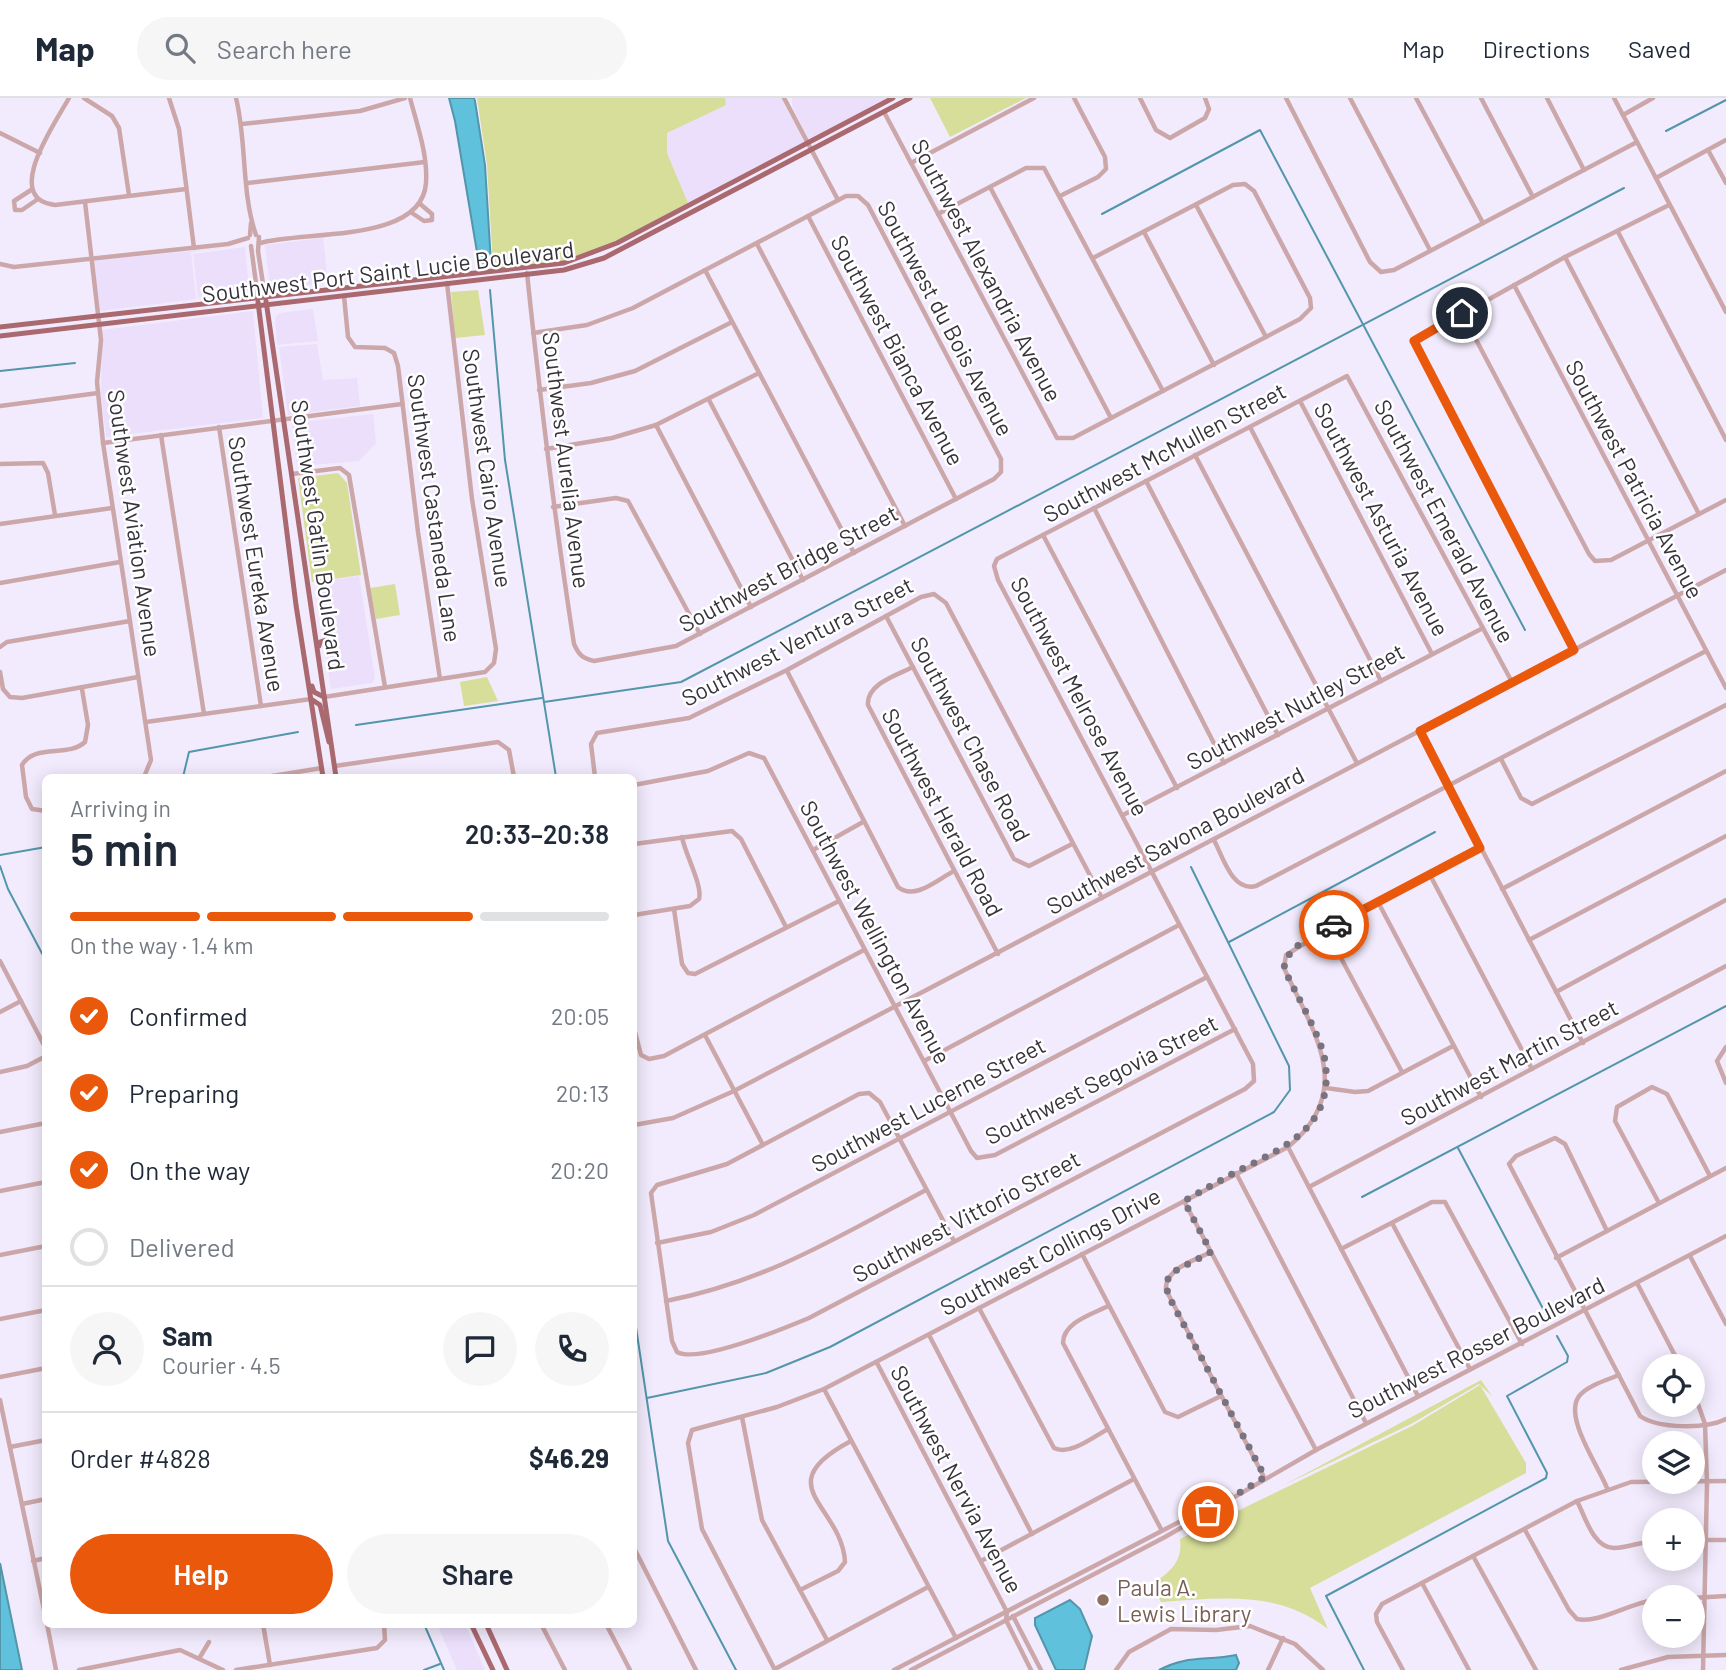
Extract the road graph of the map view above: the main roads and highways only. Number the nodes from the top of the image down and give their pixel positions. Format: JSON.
{"nodes":[{"id":1,"x":893,"y":98,"type":"edge"},
{"id":2,"x":910,"y":98,"type":"edge"},
{"id":3,"x":884,"y":111,"type":"junction"},
{"id":4,"x":810,"y":147,"type":"junction"},
{"id":5,"x":702,"y":199,"type":"junction"},
{"id":6,"x":692,"y":211,"type":"junction"},
{"id":7,"x":527,"y":272,"type":"junction"},
{"id":8,"x":447,"y":280,"type":"junction"},
{"id":9,"x":266,"y":301,"type":"junction"},
{"id":10,"x":258,"y":302,"type":"junction"},
{"id":11,"x":0,"y":327,"type":"edge"},
{"id":12,"x":0,"y":336,"type":"edge"},
{"id":13,"x":315,"y":634,"type":"junction"},
{"id":14,"x":303,"y":652,"type":"junction"},
{"id":15,"x":322,"y":684,"type":"junction"},
{"id":16,"x":324,"y":697,"type":"junction"},
{"id":17,"x":311,"y":699,"type":"junction"},
{"id":18,"x":332,"y":748,"type":"junction"},
{"id":19,"x":323,"y":774,"type":"edge"},
{"id":20,"x":336,"y":774,"type":"edge"},
{"id":21,"x":473,"y":1628,"type":"edge"},
{"id":22,"x":488,"y":1628,"type":"edge"},
{"id":23,"x":493,"y":1670,"type":"edge"},
{"id":24,"x":507,"y":1670,"type":"edge"}],
"edges":[{"from":1,"to":3,"type":"main road"},
{"from":1,"to":4,"type":"main road","name":"Southwest Port Saint Lucie Boulevard"},
{"from":2,"to":3,"type":"main road","name":"Southwest Port Saint Lucie Boulevard"},
{"from":3,"to":4,"type":"main road","name":"Southwest Port Saint Lucie Boulevard"},
{"from":4,"to":5,"type":"main road","name":"Southwest Port Saint Lucie Boulevard"},
{"from":4,"to":6,"type":"main road","name":"Southwest Port Saint Lucie Boulevard"},
{"from":5,"to":6,"type":"main road"},
{"from":5,"to":7,"type":"main road","name":"Southwest Port Saint Lucie Boulevard"},
{"from":6,"to":7,"type":"main road","name":"Southwest Port Saint Lucie Boulevard"},
{"from":7,"to":8,"type":"main road","name":"Southwest Port Saint Lucie Boulevard"},
{"from":8,"to":9,"type":"main road","name":"Southwest Port Saint Lucie Boulevard"},
{"from":8,"to":9,"type":"main road","name":"Southwest Port Saint Lucie Boulevard"},
{"from":9,"to":10,"type":"main road","name":"Southwest Port Saint Lucie Boulevard"},
{"from":9,"to":13,"type":"main road","name":"Southwest Gatlin Boulevard"},
{"from":10,"to":11,"type":"main road","name":"Southwest Port Saint Lucie Boulevard"},
{"from":10,"to":12,"type":"main road","name":"Southwest Port Saint Lucie Boulevard"},
{"from":10,"to":14,"type":"main road","name":"Southwest Gatlin Boulevard"},
{"from":13,"to":15,"type":"main road","name":"Southwest Gatlin Boulevard"},
{"from":13,"to":15,"type":"main road"},
{"from":14,"to":16,"type":"main road"},
{"from":14,"to":17,"type":"main road","name":"Southwest Gatlin Boulevard"},
{"from":15,"to":16,"type":"main road","name":"Southwest Gatlin Boulevard"},
{"from":16,"to":18,"type":"main road","name":"Southwest Gatlin Boulevard"},
{"from":17,"to":18,"type":"main road"},
{"from":17,"to":19,"type":"main road","name":"Southwest Gatlin Boulevard"},
{"from":18,"to":20,"type":"main road","name":"Southwest Gatlin Boulevard"},
{"from":21,"to":23,"type":"main road"},
{"from":22,"to":24,"type":"main road"}]}
